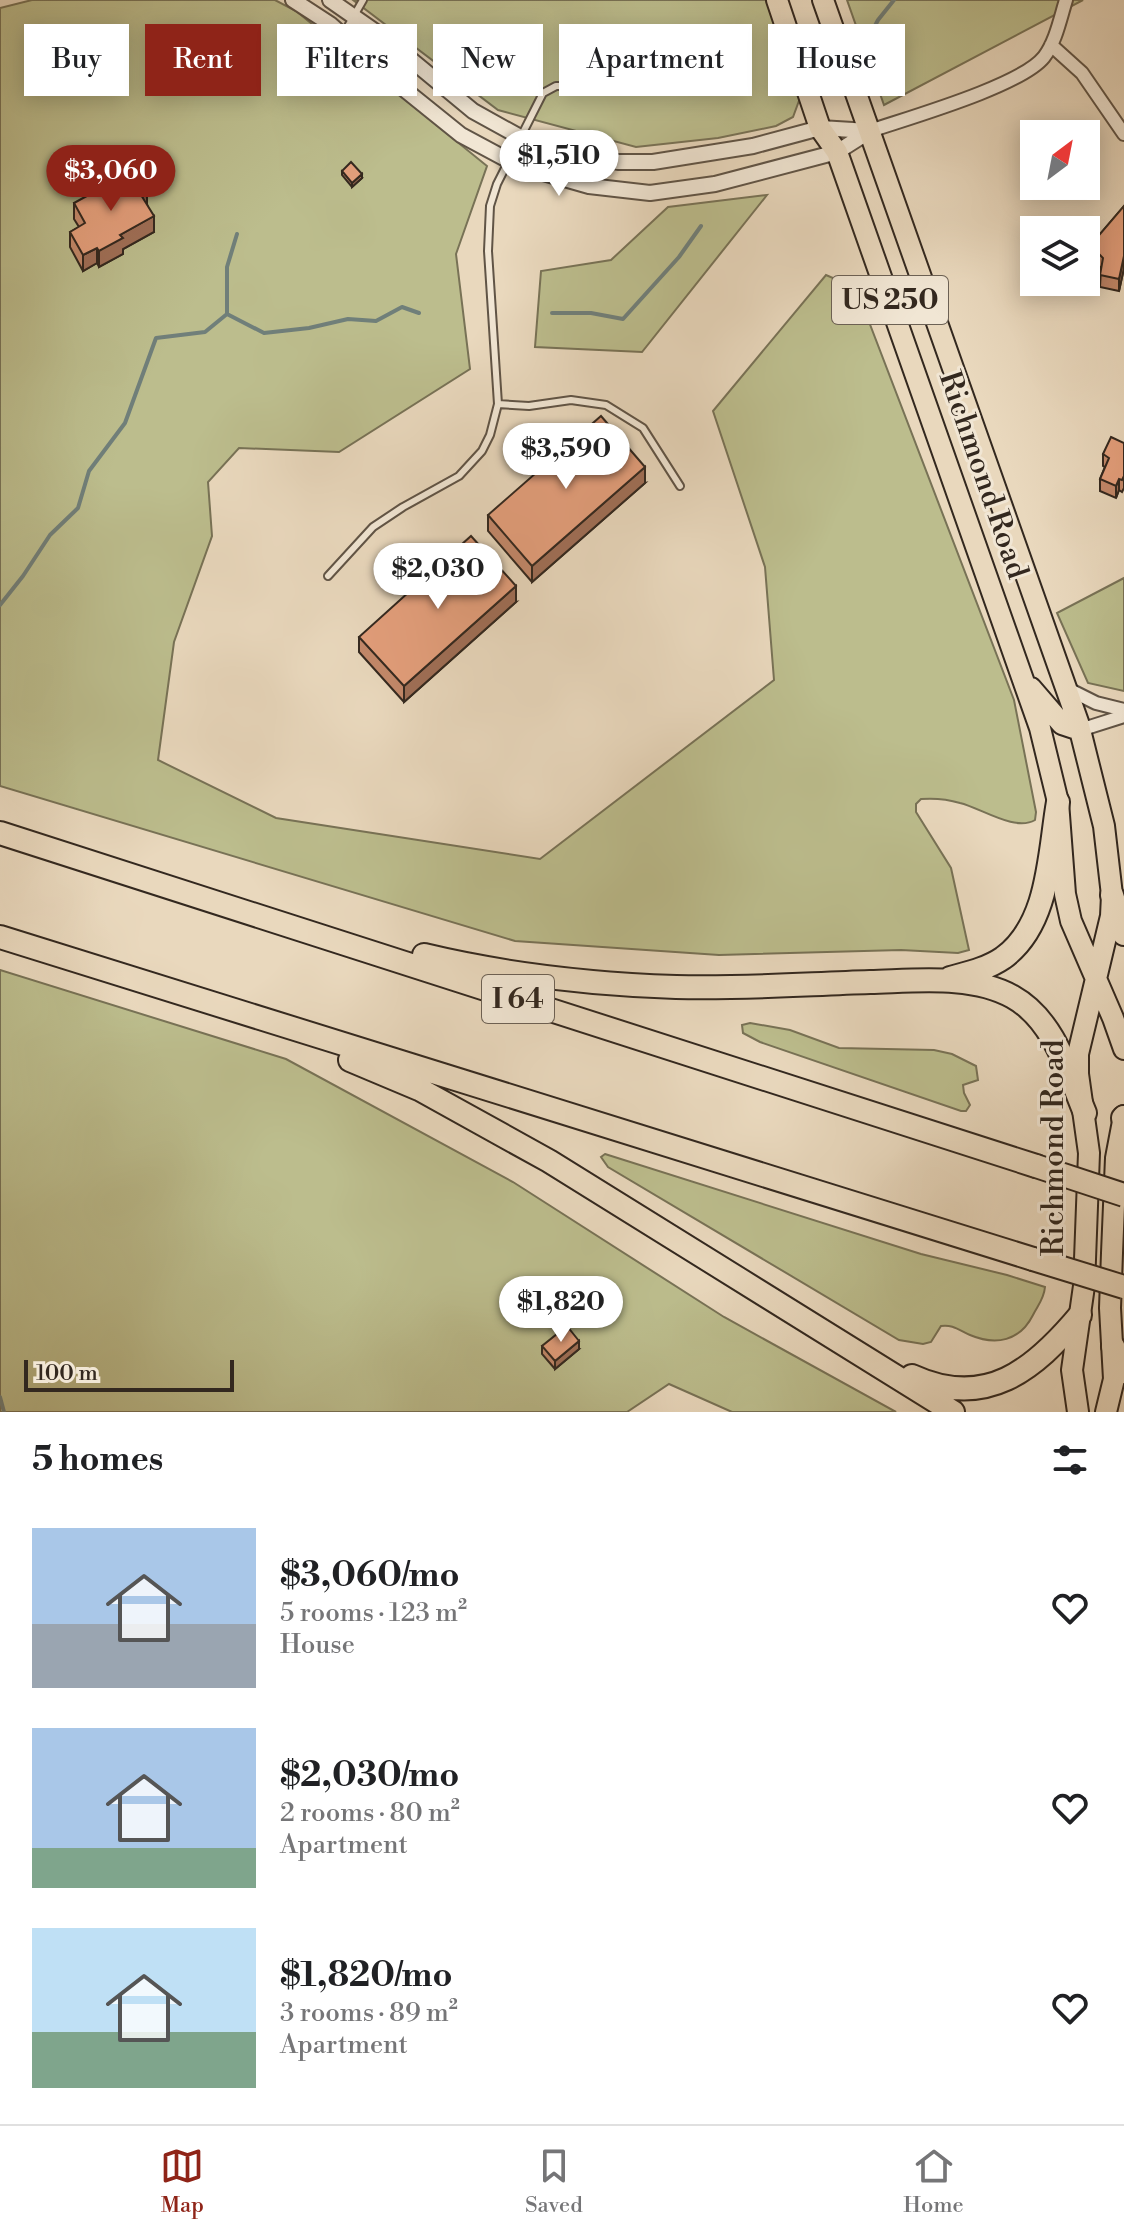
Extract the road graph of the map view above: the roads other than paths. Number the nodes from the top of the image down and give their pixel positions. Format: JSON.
{"nodes":[{"id":1,"x":293,"y":0,"type":"edge"},
{"id":2,"x":330,"y":0,"type":"edge"},
{"id":3,"x":363,"y":0,"type":"edge"},
{"id":4,"x":777,"y":0,"type":"edge"},
{"id":5,"x":823,"y":0,"type":"edge"},
{"id":6,"x":1066,"y":0,"type":"edge"},
{"id":7,"x":356,"y":16,"type":"junction"},
{"id":8,"x":326,"y":24,"type":"edge"},
{"id":9,"x":350,"y":24,"type":"edge"},
{"id":10,"x":1051,"y":45,"type":"junction"},
{"id":11,"x":559,"y":86,"type":"edge"},
{"id":12,"x":412,"y":96,"type":"edge"},
{"id":13,"x":820,"y":128,"type":"junction"},
{"id":14,"x":870,"y":131,"type":"junction"},
{"id":15,"x":1124,"y":134,"type":"edge"},
{"id":16,"x":520,"y":137,"type":"junction"},
{"id":17,"x":837,"y":152,"type":"junction"},
{"id":18,"x":508,"y":161,"type":"junction"},
{"id":19,"x":498,"y":404,"type":"junction"},
{"id":20,"x":680,"y":486,"type":"dead end"},
{"id":21,"x":328,"y":576,"type":"dead end"},
{"id":22,"x":1025,"y":682,"type":"junction"},
{"id":23,"x":1068,"y":689,"type":"junction"},
{"id":24,"x":1124,"y":713,"type":"edge"},
{"id":25,"x":1080,"y":730,"type":"junction"},
{"id":26,"x":1058,"y":802,"type":"junction"},
{"id":27,"x":0,"y":833,"type":"edge"},
{"id":28,"x":1112,"y":895,"type":"junction"},
{"id":29,"x":276,"y":920,"type":"junction"},
{"id":30,"x":1124,"y":934,"type":"edge"},
{"id":31,"x":0,"y":937,"type":"edge"},
{"id":32,"x":1096,"y":979,"type":"junction"},
{"id":33,"x":144,"y":981,"type":"junction"},
{"id":34,"x":937,"y":981,"type":"junction"},
{"id":35,"x":1124,"y":1049,"type":"edge"},
{"id":36,"x":1085,"y":1113,"type":"junction"},
{"id":37,"x":1124,"y":1117,"type":"edge"},
{"id":38,"x":1124,"y":1195,"type":"edge"},
{"id":39,"x":1124,"y":1287,"type":"edge"},
{"id":40,"x":1080,"y":1315,"type":"junction"},
{"id":41,"x":850,"y":1346,"type":"junction"},
{"id":42,"x":1113,"y":1346,"type":"junction"},
{"id":43,"x":1124,"y":1372,"type":"edge"},
{"id":44,"x":953,"y":1412,"type":"edge"},
{"id":45,"x":1078,"y":1412,"type":"edge"},
{"id":46,"x":1106,"y":1412,"type":"edge"}],
"edges":[{"from":1,"to":8,"type":"street"},
{"from":2,"to":7,"type":"street"},
{"from":3,"to":7,"type":"lane"},
{"from":4,"to":13,"type":"highway","name":"Richmond Road","number":"US 250"},
{"from":5,"to":14,"type":"highway","name":"Richmond Road","number":"US 250"},
{"from":6,"to":10,"type":"street"},
{"from":7,"to":9,"type":"lane"},
{"from":7,"to":16,"type":"street"},
{"from":10,"to":14,"type":"street"},
{"from":10,"to":15,"type":"street"},
{"from":11,"to":16,"type":"lane"},
{"from":12,"to":18,"type":"street"},
{"from":13,"to":14,"type":"street"},
{"from":13,"to":16,"type":"street"},
{"from":13,"to":17,"type":"highway","name":"Richmond Road","number":"US 250"},
{"from":14,"to":17,"type":"street"},
{"from":14,"to":23,"type":"highway","name":"Richmond Road","number":"US 250"},
{"from":16,"to":18,"type":"lane"},
{"from":17,"to":18,"type":"street"},
{"from":17,"to":22,"type":"highway","name":"Richmond Road","number":"US 250"},
{"from":18,"to":19,"type":"lane"},
{"from":19,"to":20,"type":"lane"},
{"from":19,"to":21,"type":"lane"},
{"from":22,"to":25,"type":"highway"},
{"from":22,"to":26,"type":"highway","name":"Richmond Road","number":"US 250"},
{"from":23,"to":24,"type":"street"},
{"from":23,"to":25,"type":"highway","name":"Richmond Road","number":"US 250"},
{"from":24,"to":25,"type":"street"},
{"from":25,"to":28,"type":"highway","name":"Richmond Road","number":"US 250"},
{"from":26,"to":32,"type":"highway","name":"Richmond Road","number":"US 250"},
{"from":26,"to":34,"type":"highway"},
{"from":27,"to":29,"type":"highway","number":"I 64"},
{"from":28,"to":30,"type":"highway"},
{"from":28,"to":32,"type":"highway","name":"Richmond Road","number":"US 250"},
{"from":29,"to":34,"type":"highway"},
{"from":29,"to":38,"type":"highway","number":"I 64","bridge":true},
{"from":31,"to":33,"type":"highway"},
{"from":32,"to":35,"type":"highway","name":"Richmond Road","number":"US 250"},
{"from":32,"to":36,"type":"highway","name":"Richmond Road","number":"US 250"},
{"from":33,"to":39,"type":"highway","bridge":true},
{"from":33,"to":41,"type":"highway"},
{"from":34,"to":36,"type":"highway"},
{"from":36,"to":40,"type":"highway","name":"Richmond Road","number":"US 250"},
{"from":37,"to":42,"type":"highway","name":"Richmond Road"},
{"from":40,"to":41,"type":"highway"},
{"from":40,"to":45,"type":"highway","name":"Richmond Road","number":"US 250"},
{"from":41,"to":44,"type":"highway"},
{"from":42,"to":43,"type":"highway"},
{"from":42,"to":46,"type":"highway","name":"Richmond Road"}]}
